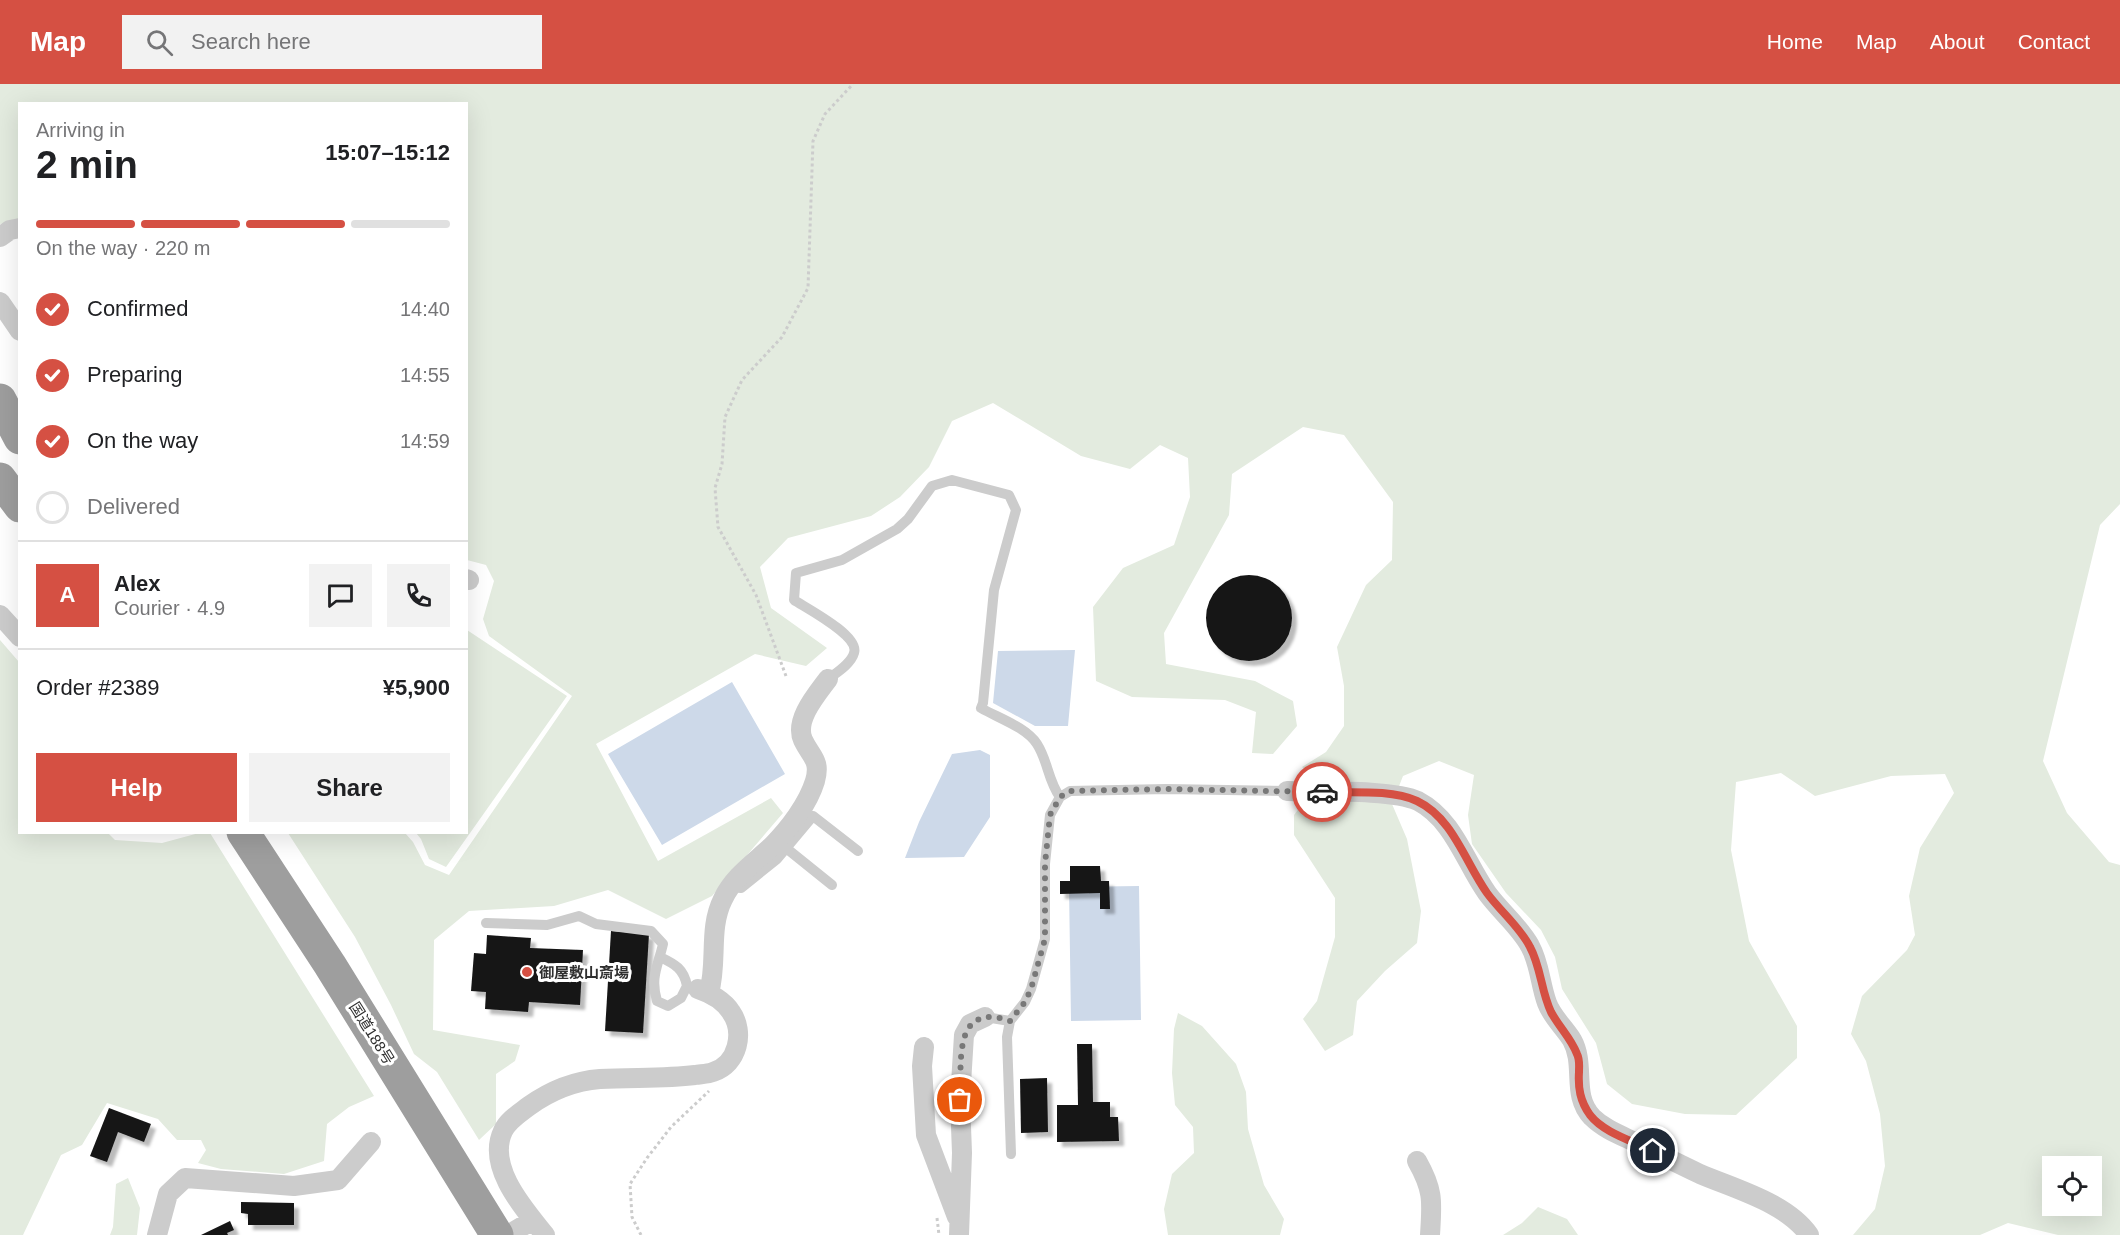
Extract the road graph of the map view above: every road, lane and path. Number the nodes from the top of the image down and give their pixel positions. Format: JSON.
{"nodes":[{"id":1,"x":853,"y":84,"type":"edge"},
{"id":2,"x":18,"y":228,"type":"edge"},
{"id":3,"x":0,"y":237,"type":"edge"},
{"id":4,"x":0,"y":302,"type":"edge"},
{"id":5,"x":18,"y":328,"type":"edge"},
{"id":6,"x":0,"y":400,"type":"edge"},
{"id":7,"x":0,"y":417,"type":"edge"},
{"id":8,"x":18,"y":434,"type":"edge"},
{"id":9,"x":18,"y":447,"type":"edge"},
{"id":10,"x":0,"y":479,"type":"edge"},
{"id":11,"x":18,"y":503,"type":"edge"},
{"id":12,"x":0,"y":615,"type":"edge"},
{"id":13,"x":18,"y":635,"type":"edge"},
{"id":14,"x":786,"y":676,"type":"dead end"},
{"id":15,"x":828,"y":679,"type":"joint"},
{"id":16,"x":1287,"y":791,"type":"joint"},
{"id":17,"x":1060,"y":797,"type":"junction"},
{"id":18,"x":244,"y":834,"type":"edge"},
{"id":19,"x":786,"y":848,"type":"junction"},
{"id":20,"x":858,"y":851,"type":"dead end"},
{"id":21,"x":832,"y":885,"type":"dead end"},
{"id":22,"x":732,"y":886,"type":"junction"},
{"id":23,"x":486,"y":922,"type":"dead end"},
{"id":24,"x":660,"y":957,"type":"junction"},
{"id":25,"x":698,"y":990,"type":"junction"},
{"id":26,"x":985,"y":1017,"type":"joint"},
{"id":27,"x":1010,"y":1021,"type":"junction"},
{"id":28,"x":924,"y":1047,"type":"dead end"},
{"id":29,"x":713,"y":1072,"type":"junction"},
{"id":30,"x":371,"y":1142,"type":"dead end"},
{"id":31,"x":1011,"y":1154,"type":"dead end"},
{"id":32,"x":1417,"y":1161,"type":"dead end"},
{"id":33,"x":539,"y":1227,"type":"edge"},
{"id":34,"x":959,"y":1230,"type":"edge"},
{"id":35,"x":157,"y":1235,"type":"edge"},
{"id":36,"x":497,"y":1235,"type":"edge"},
{"id":37,"x":508,"y":1235,"type":"edge"},
{"id":38,"x":641,"y":1235,"type":"edge"},
{"id":39,"x":1430,"y":1235,"type":"edge"},
{"id":40,"x":1809,"y":1235,"type":"edge"}],
"edges":[{"from":1,"to":14,"type":"path"},
{"from":2,"to":3,"type":"street"},
{"from":4,"to":5,"type":"street"},
{"from":6,"to":8,"type":"highway"},
{"from":7,"to":9,"type":"highway"},
{"from":10,"to":11,"type":"highway"},
{"from":12,"to":13,"type":"street"},
{"from":15,"to":17,"type":"lane"},
{"from":15,"to":22,"type":"street"},
{"from":16,"to":17,"type":"lane"},
{"from":16,"to":40,"type":"street"},
{"from":17,"to":27,"type":"lane"},
{"from":18,"to":36,"type":"highway","name":"国道188号"},
{"from":19,"to":20,"type":"lane"},
{"from":19,"to":21,"type":"lane"},
{"from":19,"to":22,"type":"lane"},
{"from":22,"to":25,"type":"street"},
{"from":23,"to":24,"type":"lane"},
{"from":24,"to":25,"type":"lane"},
{"from":24,"to":25,"type":"lane"},
{"from":25,"to":29,"type":"street"},
{"from":26,"to":27,"type":"lane"},
{"from":26,"to":34,"type":"street"},
{"from":27,"to":31,"type":"lane"},
{"from":28,"to":34,"type":"street"},
{"from":29,"to":33,"type":"street"},
{"from":29,"to":38,"type":"path"},
{"from":30,"to":35,"type":"street"},
{"from":32,"to":39,"type":"street"},
{"from":33,"to":37,"type":"street"}]}
